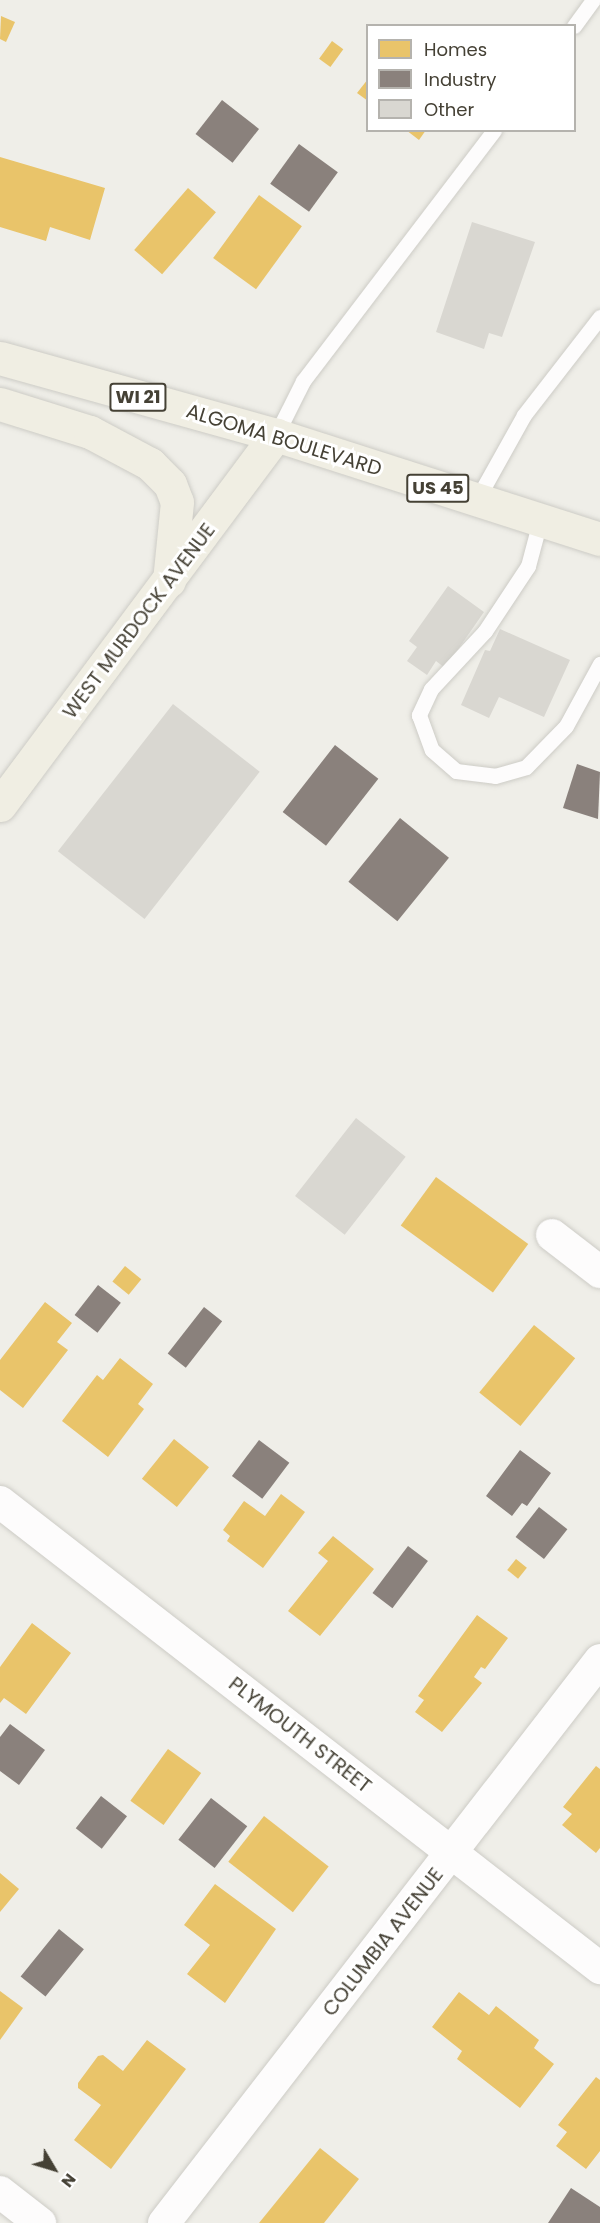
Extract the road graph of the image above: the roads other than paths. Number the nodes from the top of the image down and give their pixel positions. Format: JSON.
{"nodes":[{"id":1,"x":593,"y":0,"type":"edge"},
{"id":2,"x":575,"y":24,"type":"edge"},
{"id":3,"x":492,"y":132,"type":"edge"},
{"id":4,"x":600,"y":317,"type":"edge"},
{"id":5,"x":0,"y":358,"type":"edge"},
{"id":6,"x":0,"y":404,"type":"edge"},
{"id":7,"x":276,"y":435,"type":"junction"},
{"id":8,"x":476,"y":501,"type":"junction"},
{"id":9,"x":540,"y":521,"type":"junction"},
{"id":10,"x":600,"y":539,"type":"edge"},
{"id":11,"x":168,"y":584,"type":"junction"},
{"id":12,"x":600,"y":664,"type":"edge"},
{"id":13,"x":0,"y":805,"type":"edge"},
{"id":14,"x":552,"y":1235,"type":"dead end"},
{"id":15,"x":600,"y":1272,"type":"edge"},
{"id":16,"x":0,"y":1502,"type":"edge"},
{"id":17,"x":600,"y":1660,"type":"edge"},
{"id":18,"x":451,"y":1854,"type":"junction"},
{"id":19,"x":600,"y":1968,"type":"edge"},
{"id":20,"x":0,"y":2192,"type":"edge"},
{"id":21,"x":40,"y":2223,"type":"edge"},
{"id":22,"x":164,"y":2223,"type":"edge"}],
"edges":[{"from":1,"to":2,"type":"lane"},
{"from":3,"to":7,"type":"lane"},
{"from":4,"to":8,"type":"lane"},
{"from":5,"to":7,"type":"main road","name":"ALGOMA BOULEVARD","number":"WI 21"},
{"from":6,"to":11,"type":"main road"},
{"from":7,"to":8,"type":"main road","name":"ALGOMA BOULEVARD","number":"US 45"},
{"from":7,"to":11,"type":"main road","name":"WEST MURDOCK AVENUE"},
{"from":8,"to":9,"type":"main road","name":"ALGOMA BOULEVARD","number":"US 45"},
{"from":9,"to":10,"type":"main road","name":"ALGOMA BOULEVARD","number":"US 45"},
{"from":9,"to":12,"type":"lane"},
{"from":11,"to":13,"type":"main road","name":"WEST MURDOCK AVENUE"},
{"from":14,"to":15,"type":"street"},
{"from":16,"to":18,"type":"street","name":"PLYMOUTH STREET"},
{"from":17,"to":18,"type":"street","name":"COLUMBIA AVENUE"},
{"from":18,"to":19,"type":"street","name":"PLYMOUTH STREET"},
{"from":18,"to":22,"type":"street","name":"COLUMBIA AVENUE"},
{"from":20,"to":21,"type":"street"}]}
